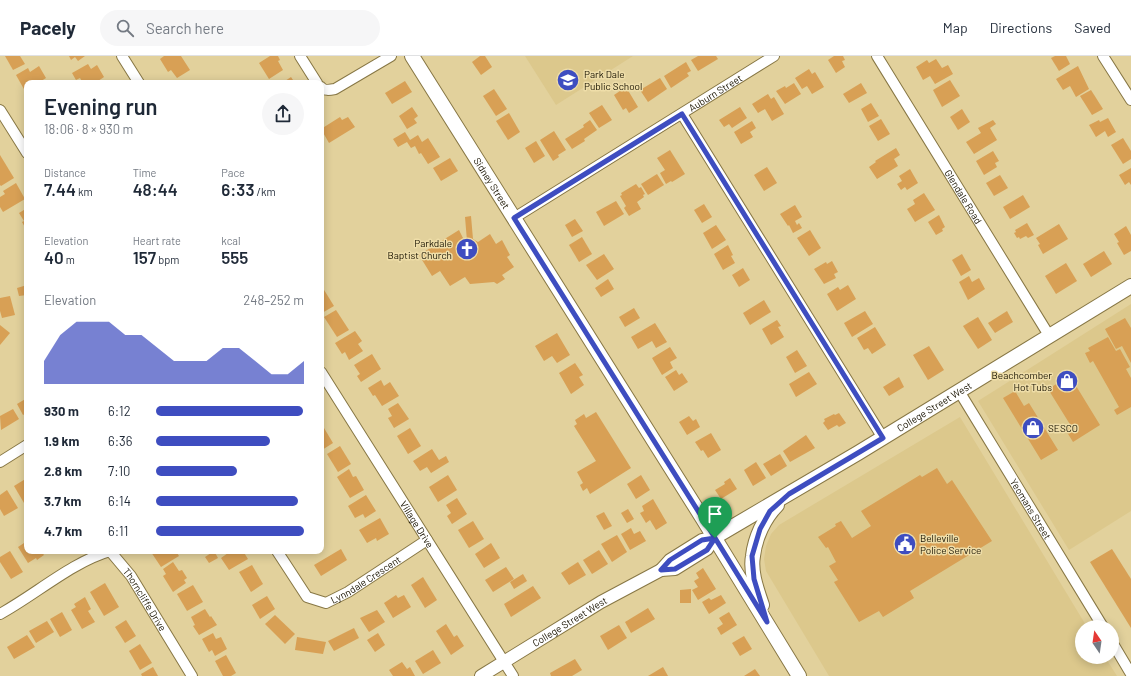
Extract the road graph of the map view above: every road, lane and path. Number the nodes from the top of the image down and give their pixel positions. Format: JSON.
{"nodes":[{"id":1,"x":122,"y":56,"type":"edge"},
{"id":2,"x":300,"y":56,"type":"edge"},
{"id":3,"x":390,"y":56,"type":"edge"},
{"id":4,"x":412,"y":56,"type":"edge"},
{"id":5,"x":774,"y":56,"type":"edge"},
{"id":6,"x":877,"y":56,"type":"edge"},
{"id":7,"x":1103,"y":56,"type":"edge"},
{"id":8,"x":137,"y":80,"type":"edge"},
{"id":9,"x":315,"y":80,"type":"edge"},
{"id":10,"x":324,"y":89,"type":"edge"},
{"id":11,"x":1131,"y":100,"type":"edge"},
{"id":12,"x":0,"y":110,"type":"edge"},
{"id":13,"x":682,"y":114,"type":"junction"},
{"id":14,"x":24,"y":148,"type":"edge"},
{"id":15,"x":514,"y":218,"type":"junction"},
{"id":16,"x":1131,"y":286,"type":"edge"},
{"id":17,"x":1050,"y":337,"type":"junction"},
{"id":18,"x":324,"y":377,"type":"edge"},
{"id":19,"x":959,"y":391,"type":"junction"},
{"id":20,"x":883,"y":438,"type":"junction"},
{"id":21,"x":24,"y":447,"type":"edge"},
{"id":22,"x":0,"y":462,"type":"edge"},
{"id":23,"x":789,"y":494,"type":"junction"},
{"id":24,"x":715,"y":538,"type":"junction"},
{"id":25,"x":427,"y":540,"type":"junction"},
{"id":26,"x":100,"y":554,"type":"edge"},
{"id":27,"x":113,"y":554,"type":"edge"},
{"id":28,"x":278,"y":554,"type":"edge"},
{"id":29,"x":0,"y":614,"type":"edge"},
{"id":30,"x":1099,"y":620,"type":"edge"},
{"id":31,"x":767,"y":622,"type":"junction"},
{"id":32,"x":1119,"y":654,"type":"edge"},
{"id":33,"x":504,"y":662,"type":"junction"},
{"id":34,"x":1131,"y":674,"type":"edge"},
{"id":35,"x":192,"y":676,"type":"edge"},
{"id":36,"x":481,"y":676,"type":"edge"},
{"id":37,"x":513,"y":676,"type":"edge"},
{"id":38,"x":799,"y":676,"type":"edge"}],
"edges":[{"from":1,"to":8,"type":"street"},
{"from":2,"to":9,"type":"street"},
{"from":3,"to":10,"type":"street"},
{"from":4,"to":15,"type":"main road","name":"Sidney Street"},
{"from":5,"to":13,"type":"street","name":"Auburn Street"},
{"from":6,"to":17,"type":"street","name":"Glendale Road"},
{"from":7,"to":11,"type":"street"},
{"from":12,"to":14,"type":"street"},
{"from":13,"to":15,"type":"street","name":"Auburn Street"},
{"from":13,"to":20,"type":"street"},
{"from":15,"to":24,"type":"main road","name":"Sidney Street"},
{"from":16,"to":17,"type":"main road","name":"College Street West"},
{"from":17,"to":19,"type":"main road","name":"College Street West"},
{"from":18,"to":25,"type":"street","name":"Village Drive"},
{"from":19,"to":20,"type":"main road","name":"College Street West"},
{"from":19,"to":30,"type":"street","name":"Yeomans Street"},
{"from":20,"to":23,"type":"main road","name":"College Street West"},
{"from":21,"to":22,"type":"street"},
{"from":23,"to":24,"type":"main road","name":"College Street West"},
{"from":23,"to":31,"type":"main road"},
{"from":24,"to":31,"type":"main road","name":"Sidney Street"},
{"from":24,"to":33,"type":"street","name":"College Street West"},
{"from":25,"to":28,"type":"street","name":"Lynndale Crescent"},
{"from":25,"to":33,"type":"street","name":"Village Drive"},
{"from":26,"to":29,"type":"street","name":"Thorncliffe Drive"},
{"from":27,"to":35,"type":"street","name":"Thorncliffe Drive"},
{"from":31,"to":38,"type":"main road","name":"Sidney Street"},
{"from":32,"to":34,"type":"street"},
{"from":33,"to":36,"type":"street","name":"College Street West"},
{"from":33,"to":37,"type":"street","name":"Village Drive"}]}
